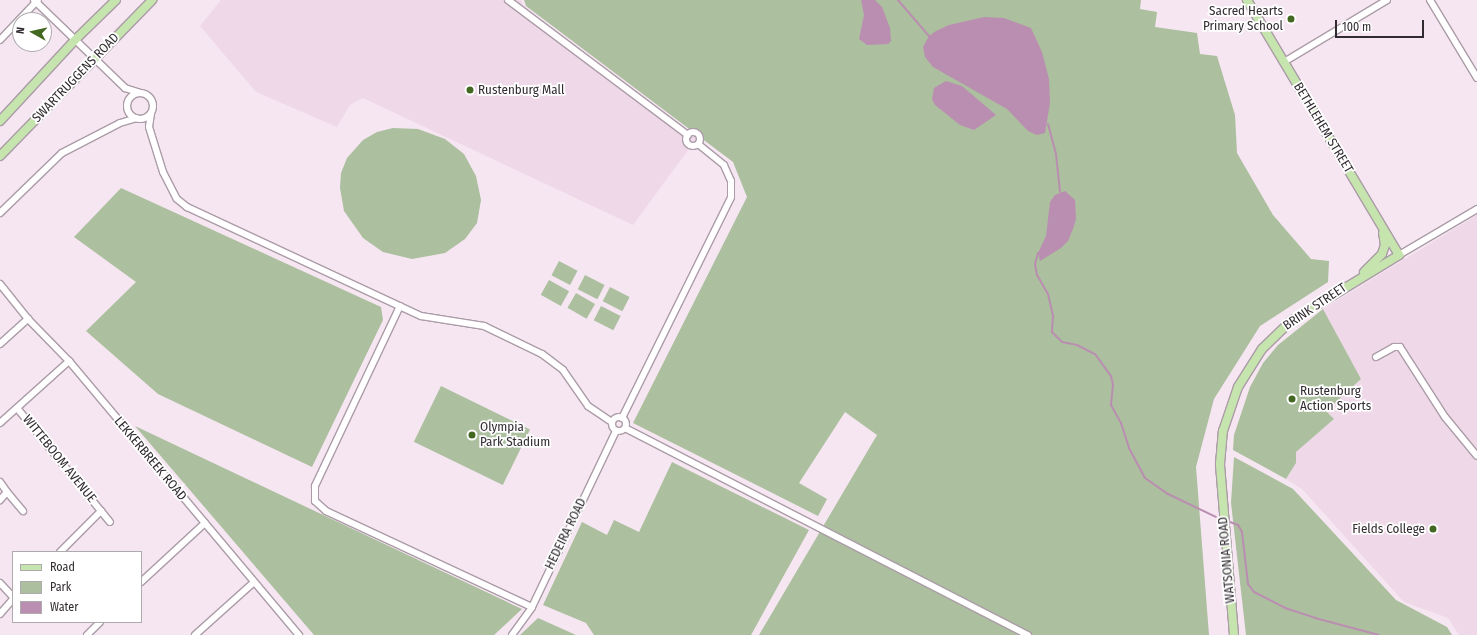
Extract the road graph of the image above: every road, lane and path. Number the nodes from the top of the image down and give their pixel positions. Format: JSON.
{"nodes":[{"id":1,"x":116,"y":0,"type":"edge"},
{"id":2,"x":152,"y":0,"type":"edge"},
{"id":3,"x":508,"y":0,"type":"edge"},
{"id":4,"x":1247,"y":0,"type":"edge"},
{"id":5,"x":1387,"y":0,"type":"edge"},
{"id":6,"x":1430,"y":0,"type":"edge"},
{"id":7,"x":36,"y":1,"type":"edge"},
{"id":8,"x":0,"y":40,"type":"edge"},
{"id":9,"x":75,"y":40,"type":"junction"},
{"id":10,"x":94,"y":61,"type":"junction"},
{"id":11,"x":1284,"y":62,"type":"junction"},
{"id":12,"x":1477,"y":78,"type":"edge"},
{"id":13,"x":125,"y":88,"type":"junction"},
{"id":14,"x":140,"y":93,"type":"junction"},
{"id":15,"x":129,"y":100,"type":"junction"},
{"id":16,"x":128,"y":107,"type":"junction"},
{"id":17,"x":150,"y":114,"type":"junction"},
{"id":18,"x":137,"y":118,"type":"junction"},
{"id":19,"x":0,"y":121,"type":"edge"},
{"id":20,"x":120,"y":123,"type":"junction"},
{"id":21,"x":150,"y":133,"type":"junction"},
{"id":22,"x":688,"y":135,"type":"junction"},
{"id":23,"x":698,"y":144,"type":"junction"},
{"id":24,"x":0,"y":156,"type":"edge"},
{"id":25,"x":1477,"y":209,"type":"edge"},
{"id":26,"x":0,"y":213,"type":"edge"},
{"id":27,"x":1382,"y":227,"type":"junction"},
{"id":28,"x":1398,"y":255,"type":"junction"},
{"id":29,"x":1355,"y":281,"type":"junction"},
{"id":30,"x":0,"y":284,"type":"edge"},
{"id":31,"x":400,"y":306,"type":"junction"},
{"id":32,"x":28,"y":319,"type":"junction"},
{"id":33,"x":0,"y":344,"type":"edge"},
{"id":34,"x":1376,"y":357,"type":"dead end"},
{"id":35,"x":69,"y":361,"type":"junction"},
{"id":36,"x":17,"y":408,"type":"junction"},
{"id":37,"x":622,"y":418,"type":"junction"},
{"id":38,"x":612,"y":422,"type":"junction"},
{"id":39,"x":0,"y":423,"type":"edge"},
{"id":40,"x":625,"y":428,"type":"junction"},
{"id":41,"x":616,"y":431,"type":"junction"},
{"id":42,"x":1477,"y":456,"type":"edge"},
{"id":43,"x":0,"y":482,"type":"edge"},
{"id":44,"x":1221,"y":485,"type":"joint"},
{"id":45,"x":7,"y":492,"type":"junction"},
{"id":46,"x":0,"y":500,"type":"edge"},
{"id":47,"x":23,"y":511,"type":"dead end"},
{"id":48,"x":101,"y":511,"type":"junction"},
{"id":49,"x":110,"y":522,"type":"dead end"},
{"id":50,"x":205,"y":523,"type":"junction"},
{"id":51,"x":61,"y":551,"type":"edge"},
{"id":52,"x":142,"y":581,"type":"edge"},
{"id":53,"x":254,"y":582,"type":"junction"},
{"id":54,"x":0,"y":583,"type":"edge"},
{"id":55,"x":12,"y":597,"type":"edge"},
{"id":56,"x":12,"y":599,"type":"edge"},
{"id":57,"x":532,"y":607,"type":"junction"},
{"id":58,"x":0,"y":614,"type":"edge"},
{"id":59,"x":99,"y":623,"type":"edge"},
{"id":60,"x":87,"y":635,"type":"edge"},
{"id":61,"x":195,"y":635,"type":"edge"},
{"id":62,"x":299,"y":635,"type":"edge"},
{"id":63,"x":512,"y":635,"type":"edge"},
{"id":64,"x":1028,"y":635,"type":"edge"},
{"id":65,"x":1234,"y":635,"type":"edge"}],
"edges":[{"from":1,"to":9,"type":"main road","name":"SWARTRUGGENS ROAD"},
{"from":2,"to":10,"type":"main road","name":"SWARTRUGGENS ROAD"},
{"from":3,"to":22,"type":"street"},
{"from":4,"to":11,"type":"main road","name":"BETHLEHEM STREET"},
{"from":5,"to":11,"type":"street"},
{"from":6,"to":12,"type":"street"},
{"from":7,"to":8,"type":"street"},
{"from":7,"to":9,"type":"street"},
{"from":9,"to":10,"type":"street"},
{"from":9,"to":19,"type":"main road","name":"SWARTRUGGENS ROAD"},
{"from":10,"to":13,"type":"street"},
{"from":10,"to":24,"type":"main road","name":"SWARTRUGGENS ROAD"},
{"from":11,"to":27,"type":"main road","name":"BETHLEHEM STREET"},
{"from":13,"to":14,"type":"street"},
{"from":13,"to":15,"type":"street"},
{"from":14,"to":15,"type":"street"},
{"from":14,"to":17,"type":"street"},
{"from":15,"to":16,"type":"street"},
{"from":16,"to":18,"type":"street"},
{"from":16,"to":20,"type":"street"},
{"from":17,"to":18,"type":"street"},
{"from":17,"to":21,"type":"street"},
{"from":18,"to":20,"type":"street"},
{"from":18,"to":21,"type":"street"},
{"from":20,"to":26,"type":"street"},
{"from":21,"to":31,"type":"street"},
{"from":22,"to":23,"type":"street"},
{"from":22,"to":23,"type":"street"},
{"from":23,"to":37,"type":"street"},
{"from":25,"to":28,"type":"street","name":"BRINK STREET"},
{"from":27,"to":28,"type":"main road","name":"BETHLEHEM STREET"},
{"from":27,"to":29,"type":"main road"},
{"from":28,"to":29,"type":"main road","name":"BRINK STREET"},
{"from":29,"to":44,"type":"main road","name":"BRINK STREET"},
{"from":30,"to":32,"type":"street","name":"LEKKERBREEK ROAD"},
{"from":31,"to":38,"type":"street"},
{"from":31,"to":57,"type":"street"},
{"from":32,"to":33,"type":"street"},
{"from":32,"to":35,"type":"street","name":"LEKKERBREEK ROAD"},
{"from":34,"to":42,"type":"street"},
{"from":35,"to":36,"type":"street"},
{"from":35,"to":50,"type":"street","name":"LEKKERBREEK ROAD"},
{"from":36,"to":39,"type":"street"},
{"from":36,"to":48,"type":"street","name":"WITTEBOOM AVENUE"},
{"from":37,"to":38,"type":"street"},
{"from":37,"to":40,"type":"street"},
{"from":38,"to":41,"type":"street"},
{"from":40,"to":41,"type":"street"},
{"from":40,"to":64,"type":"street"},
{"from":41,"to":57,"type":"street","name":"HEDEIRA ROAD"},
{"from":43,"to":45,"type":"street"},
{"from":44,"to":65,"type":"main road","name":"WATSONIA ROAD"},
{"from":45,"to":46,"type":"street"},
{"from":45,"to":47,"type":"street"},
{"from":48,"to":49,"type":"street","name":"WITTEBOOM AVENUE"},
{"from":48,"to":51,"type":"street","name":"WITTEBOOM AVENUE"},
{"from":50,"to":52,"type":"street"},
{"from":50,"to":53,"type":"street","name":"LEKKERBREEK ROAD"},
{"from":53,"to":61,"type":"street"},
{"from":53,"to":62,"type":"street","name":"LEKKERBREEK ROAD"},
{"from":54,"to":55,"type":"street"},
{"from":56,"to":58,"type":"street"},
{"from":57,"to":63,"type":"street","name":"HEDEIRA ROAD"},
{"from":59,"to":60,"type":"street"}]}
